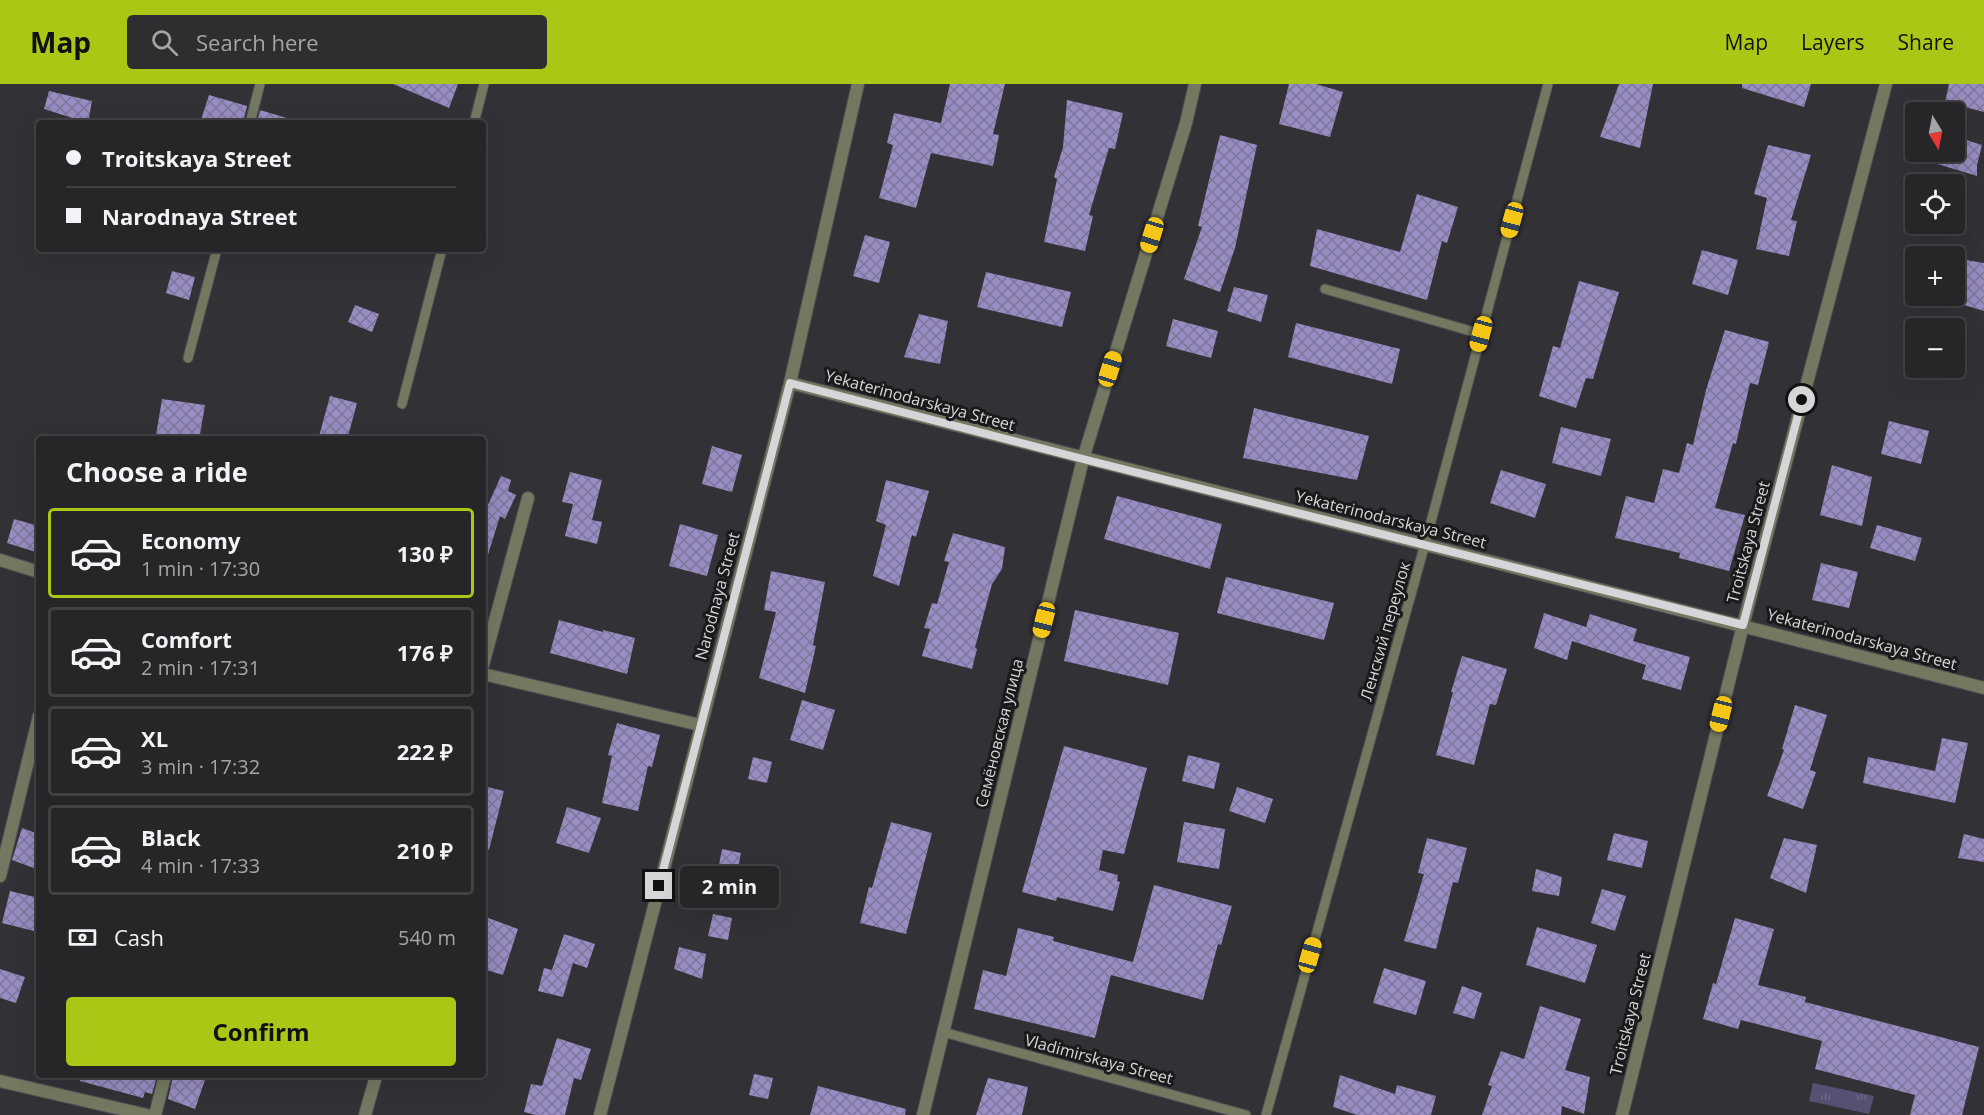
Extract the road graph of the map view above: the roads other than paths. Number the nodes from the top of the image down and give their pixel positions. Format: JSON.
{"nodes":[{"id":1,"x":260,"y":84,"type":"edge"},
{"id":2,"x":484,"y":84,"type":"edge"},
{"id":3,"x":858,"y":84,"type":"edge"},
{"id":4,"x":1195,"y":84,"type":"edge"},
{"id":5,"x":1548,"y":84,"type":"edge"},
{"id":6,"x":1886,"y":84,"type":"edge"},
{"id":7,"x":251,"y":120,"type":"edge"},
{"id":8,"x":475,"y":120,"type":"edge"},
{"id":9,"x":216,"y":252,"type":"edge"},
{"id":10,"x":441,"y":252,"type":"edge"},
{"id":11,"x":1325,"y":289,"type":"dead end"},
{"id":12,"x":1481,"y":334,"type":"junction"},
{"id":13,"x":188,"y":358,"type":"dead end"},
{"id":14,"x":790,"y":383,"type":"junction"},
{"id":15,"x":402,"y":404,"type":"dead end"},
{"id":16,"x":1083,"y":459,"type":"junction"},
{"id":17,"x":528,"y":498,"type":"dead end"},
{"id":18,"x":1425,"y":544,"type":"junction"},
{"id":19,"x":0,"y":560,"type":"edge"},
{"id":20,"x":36,"y":571,"type":"edge"},
{"id":21,"x":1743,"y":625,"type":"junction"},
{"id":22,"x":486,"y":654,"type":"edge"},
{"id":23,"x":486,"y":675,"type":"edge"},
{"id":24,"x":1984,"y":688,"type":"edge"},
{"id":25,"x":700,"y":725,"type":"junction"},
{"id":26,"x":36,"y":728,"type":"edge"},
{"id":27,"x":0,"y":876,"type":"edge"},
{"id":28,"x":943,"y":1032,"type":"junction"},
{"id":29,"x":164,"y":1078,"type":"edge"},
{"id":30,"x":375,"y":1078,"type":"edge"},
{"id":31,"x":0,"y":1081,"type":"edge"},
{"id":32,"x":147,"y":1115,"type":"edge"},
{"id":33,"x":155,"y":1115,"type":"edge"},
{"id":34,"x":365,"y":1115,"type":"edge"},
{"id":35,"x":600,"y":1115,"type":"edge"},
{"id":36,"x":923,"y":1115,"type":"edge"},
{"id":37,"x":1246,"y":1115,"type":"edge"},
{"id":38,"x":1266,"y":1115,"type":"edge"},
{"id":39,"x":1622,"y":1115,"type":"edge"}],
"edges":[{"from":1,"to":7,"type":"lane"},
{"from":2,"to":8,"type":"lane"},
{"from":3,"to":14,"type":"street","name":"Narodnaya Street"},
{"from":4,"to":16,"type":"street","name":"Семёновская улица"},
{"from":5,"to":12,"type":"lane","name":"Ленский переулок"},
{"from":6,"to":21,"type":"street","name":"Troitskaya Street"},
{"from":9,"to":13,"type":"lane"},
{"from":10,"to":15,"type":"lane"},
{"from":11,"to":12,"type":"lane"},
{"from":12,"to":18,"type":"lane","name":"Ленский переулок"},
{"from":14,"to":16,"type":"street","name":"Yekaterinodarskaya Street"},
{"from":14,"to":25,"type":"street","name":"Narodnaya Street"},
{"from":16,"to":18,"type":"street","name":"Yekaterinodarskaya Street"},
{"from":16,"to":28,"type":"street","name":"Семёновская улица"},
{"from":17,"to":22,"type":"street"},
{"from":18,"to":21,"type":"street","name":"Yekaterinodarskaya Street"},
{"from":18,"to":38,"type":"lane","name":"Ленский переулок"},
{"from":19,"to":20,"type":"street"},
{"from":21,"to":24,"type":"street","name":"Yekaterinodarskaya Street"},
{"from":21,"to":39,"type":"street","name":"Troitskaya Street"},
{"from":23,"to":25,"type":"street"},
{"from":25,"to":35,"type":"street","name":"Narodnaya Street"},
{"from":26,"to":27,"type":"street"},
{"from":28,"to":36,"type":"street","name":"Семёновская улица"},
{"from":28,"to":37,"type":"lane","name":"Vladimirskaya Street"},
{"from":29,"to":33,"type":"street"},
{"from":30,"to":34,"type":"street"},
{"from":31,"to":32,"type":"street"}]}
